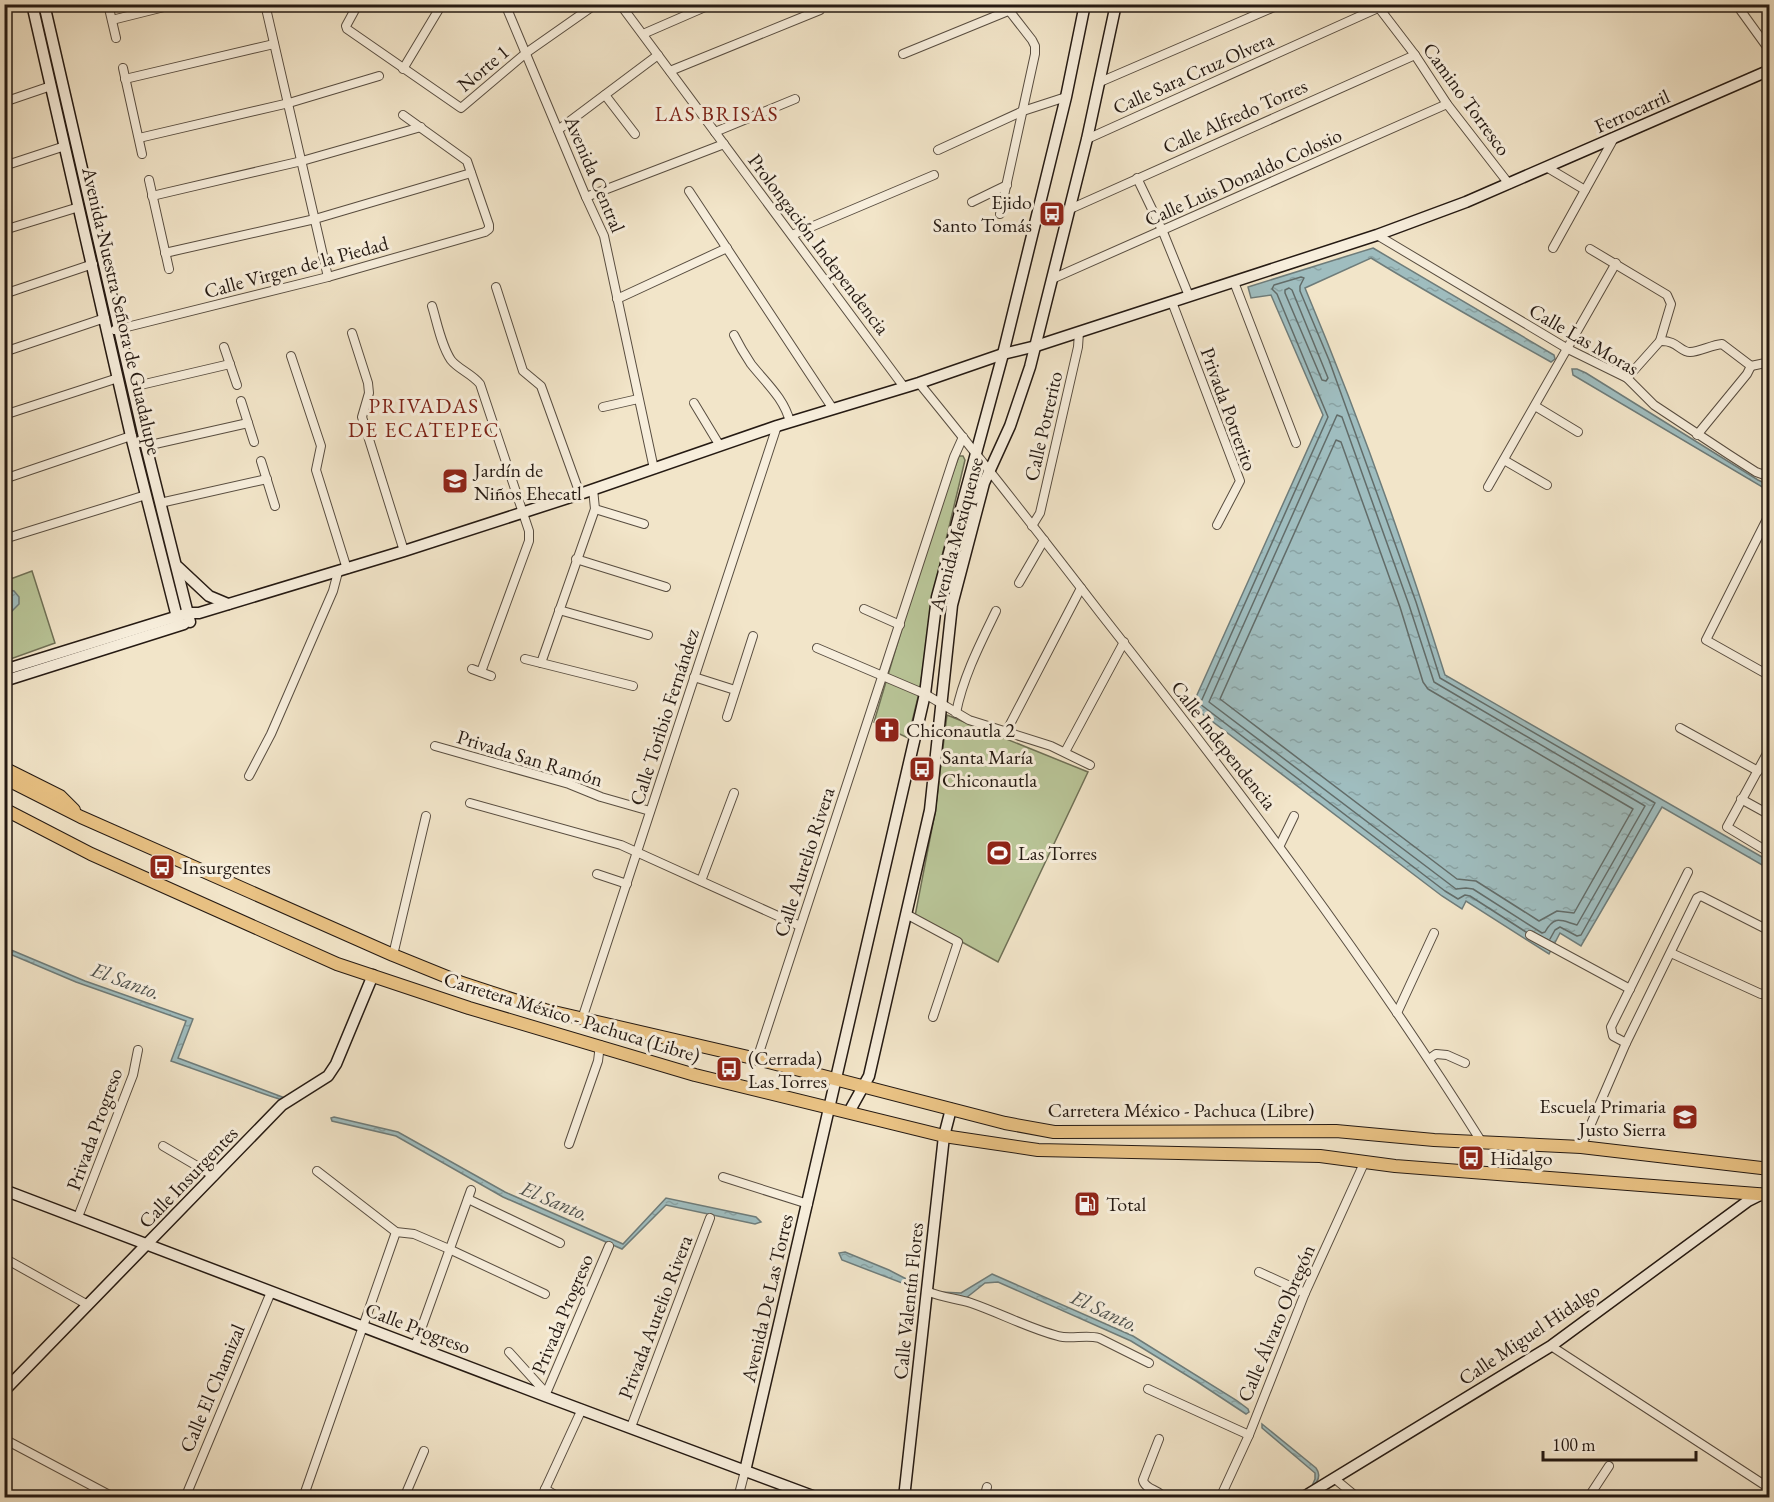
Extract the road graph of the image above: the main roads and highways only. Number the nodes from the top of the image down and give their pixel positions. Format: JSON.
{"nodes":[{"id":1,"x":32,"y":4,"type":"edge"},
{"id":2,"x":44,"y":4,"type":"edge"},
{"id":3,"x":1085,"y":4,"type":"edge"},
{"id":4,"x":1116,"y":4,"type":"edge"},
{"id":5,"x":1770,"y":70,"type":"edge"},
{"id":6,"x":1036,"y":346,"type":"junction"},
{"id":7,"x":1003,"y":354,"type":"junction"},
{"id":8,"x":176,"y":564,"type":"junction"},
{"id":9,"x":228,"y":604,"type":"junction"},
{"id":10,"x":193,"y":616,"type":"junction"},
{"id":11,"x":178,"y":621,"type":"junction"},
{"id":12,"x":4,"y":670,"type":"edge"},
{"id":13,"x":4,"y":681,"type":"edge"},
{"id":14,"x":4,"y":768,"type":"edge"},
{"id":15,"x":4,"y":778,"type":"edge"},
{"id":16,"x":4,"y":809,"type":"edge"},
{"id":17,"x":81,"y":817,"type":"junction"},
{"id":18,"x":4,"y":818,"type":"edge"},
{"id":19,"x":91,"y":854,"type":"junction"},
{"id":20,"x":373,"y":975,"type":"junction"},
{"id":21,"x":836,"y":1080,"type":"junction"},
{"id":22,"x":863,"y":1087,"type":"junction"},
{"id":23,"x":830,"y":1107,"type":"junction"},
{"id":24,"x":951,"y":1109,"type":"junction"},
{"id":25,"x":849,"y":1112,"type":"junction"},
{"id":26,"x":944,"y":1136,"type":"junction"},
{"id":27,"x":1770,"y":1169,"type":"edge"},
{"id":28,"x":4,"y":1190,"type":"edge"},
{"id":29,"x":1767,"y":1193,"type":"edge"},
{"id":30,"x":148,"y":1245,"type":"junction"},
{"id":31,"x":4,"y":1391,"type":"edge"},
{"id":32,"x":745,"y":1471,"type":"junction"},
{"id":33,"x":818,"y":1497,"type":"edge"},
{"id":34,"x":904,"y":1497,"type":"edge"},
{"id":35,"x":1302,"y":1497,"type":"edge"}],
"edges":[{"from":1,"to":11,"type":"main road","name":"Avenida Nuestra Señora de Guadalupe"},
{"from":2,"to":8,"type":"main road","name":"Avenida Nuestra Señora de Guadalupe"},
{"from":3,"to":7,"type":"main road","name":"Avenida Mexiquense"},
{"from":4,"to":6,"type":"main road","name":"Avenida Mexiquense"},
{"from":5,"to":6,"type":"main road","name":"Ferrocarril"},
{"from":6,"to":7,"type":"main road","name":"Ferrocarril"},
{"from":6,"to":22,"type":"main road","name":"Avenida Mexiquense"},
{"from":7,"to":9,"type":"main road","name":"Ferrocarril"},
{"from":7,"to":21,"type":"main road","name":"Avenida Mexiquense"},
{"from":8,"to":9,"type":"main road"},
{"from":8,"to":10,"type":"main road","name":"Avenida Nuestra Señora de Guadalupe"},
{"from":9,"to":10,"type":"main road","name":"Ferrocarril"},
{"from":10,"to":11,"type":"main road","name":"Ferrocarril"},
{"from":11,"to":12,"type":"main road"},
{"from":11,"to":13,"type":"main road"},
{"from":14,"to":17,"type":"main road"},
{"from":15,"to":17,"type":"main road","name":"Carretera México - Pachuca (Libre)"},
{"from":16,"to":19,"type":"main road","name":"Carretera México - Pachuca (Libre)"},
{"from":17,"to":21,"type":"main road","name":"Carretera México - Pachuca (Libre)"},
{"from":18,"to":19,"type":"main road"},
{"from":19,"to":20,"type":"main road","name":"Carretera México - Pachuca (Libre)"},
{"from":20,"to":23,"type":"main road","name":"Carretera México - Pachuca (Libre)"},
{"from":20,"to":30,"type":"main road","name":"Calle Insurgentes"},
{"from":21,"to":22,"type":"main road","name":"Carretera México - Pachuca (Libre)"},
{"from":21,"to":23,"type":"main road","name":"Avenida Mexiquense"},
{"from":22,"to":24,"type":"main road","name":"Carretera México - Pachuca (Libre)"},
{"from":22,"to":25,"type":"main road","name":"Avenida Mexiquense"},
{"from":23,"to":25,"type":"main road","name":"Carretera México - Pachuca (Libre)"},
{"from":23,"to":32,"type":"main road","name":"Avenida De Las Torres"},
{"from":24,"to":26,"type":"main road","name":"Calle Valentín Flores"},
{"from":24,"to":27,"type":"main road","name":"Carretera México - Pachuca (Libre)"},
{"from":25,"to":26,"type":"main road","name":"Carretera México - Pachuca (Libre)"},
{"from":26,"to":29,"type":"main road","name":"Carretera México - Pachuca (Libre)"},
{"from":26,"to":34,"type":"main road","name":"Calle Valentín Flores"},
{"from":28,"to":30,"type":"main road","name":"Calle Progreso"},
{"from":29,"to":35,"type":"main road","name":"Calle Miguel Hidalgo"},
{"from":30,"to":31,"type":"main road","name":"Calle Insurgentes"},
{"from":30,"to":32,"type":"main road","name":"Calle Progreso"},
{"from":32,"to":33,"type":"main road","name":"Calle Progreso"}]}
